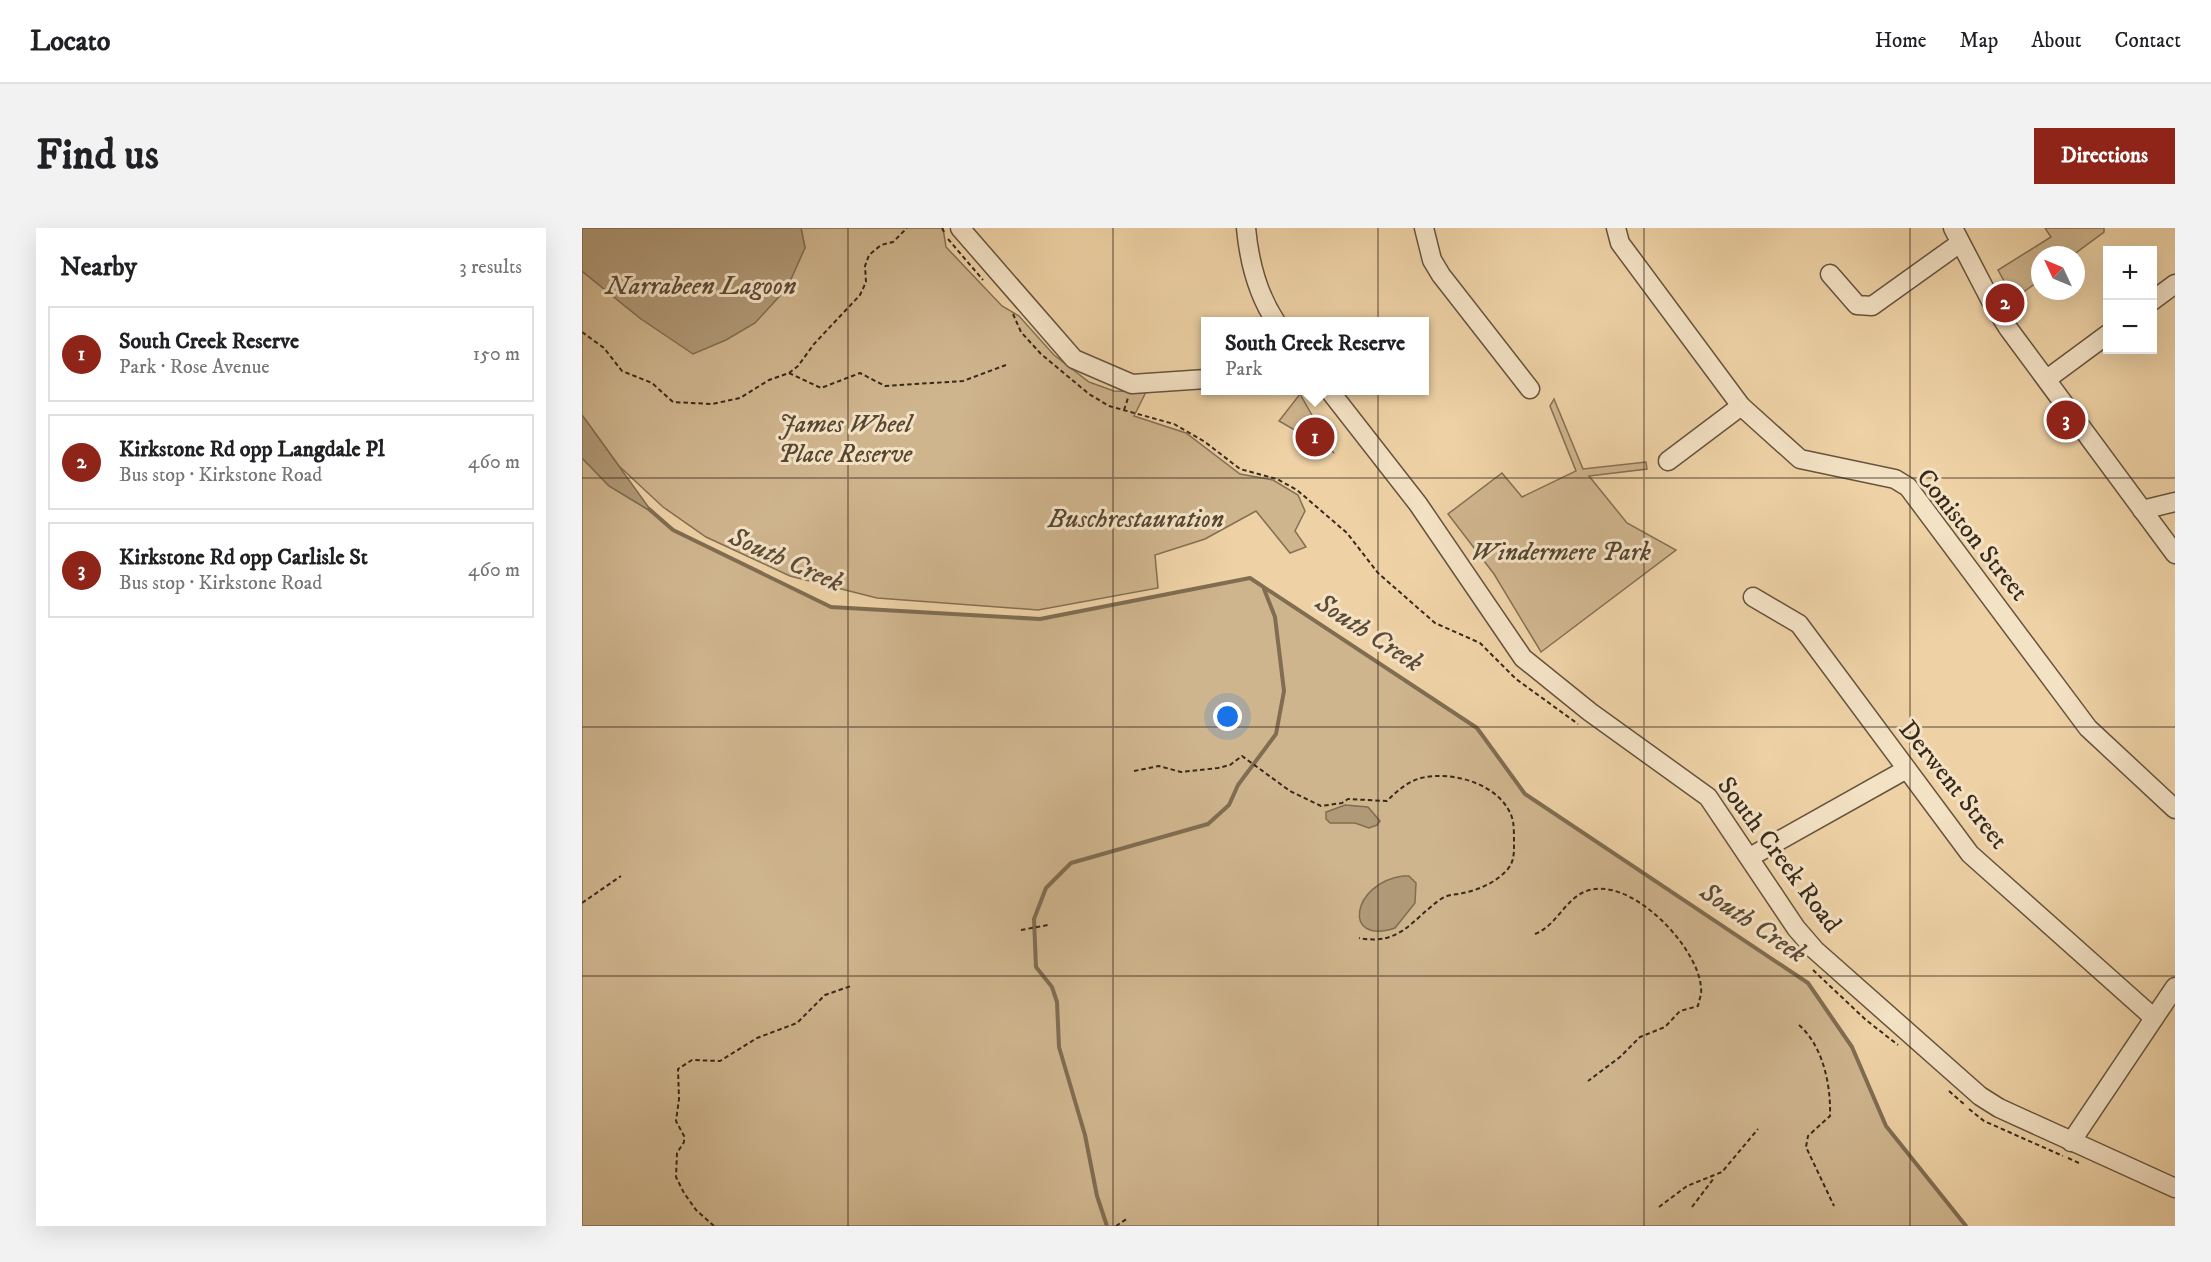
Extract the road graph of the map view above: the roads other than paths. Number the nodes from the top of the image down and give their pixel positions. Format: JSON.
{"nodes":[{"id":1,"x":960,"y":228,"type":"edge"},
{"id":2,"x":1246,"y":228,"type":"edge"},
{"id":3,"x":1424,"y":228,"type":"edge"},
{"id":4,"x":1616,"y":228,"type":"edge"},
{"id":5,"x":1957,"y":235,"type":"edge"},
{"id":6,"x":1830,"y":274,"type":"dead end"},
{"id":7,"x":2175,"y":284,"type":"edge"},
{"id":8,"x":2153,"y":300,"type":"edge"},
{"id":9,"x":1274,"y":317,"type":"edge"},
{"id":10,"x":2103,"y":338,"type":"edge"},
{"id":11,"x":1201,"y":379,"type":"edge"},
{"id":12,"x":2047,"y":379,"type":"junction"},
{"id":13,"x":1530,"y":388,"type":"dead end"},
{"id":14,"x":1333,"y":395,"type":"edge"},
{"id":15,"x":1741,"y":406,"type":"junction"},
{"id":16,"x":1668,"y":461,"type":"dead end"},
{"id":17,"x":2175,"y":502,"type":"edge"},
{"id":18,"x":2142,"y":510,"type":"junction"},
{"id":19,"x":2175,"y":555,"type":"edge"},
{"id":20,"x":1752,"y":597,"type":"dead end"},
{"id":21,"x":1905,"y":770,"type":"junction"},
{"id":22,"x":2175,"y":809,"type":"edge"},
{"id":23,"x":1750,"y":857,"type":"junction"},
{"id":24,"x":2175,"y":987,"type":"edge"},
{"id":25,"x":2154,"y":1018,"type":"junction"},
{"id":26,"x":2072,"y":1142,"type":"junction"},
{"id":27,"x":2175,"y":1188,"type":"edge"}],
"edges":[{"from":1,"to":11,"type":"street"},
{"from":2,"to":9,"type":"street"},
{"from":3,"to":13,"type":"street"},
{"from":4,"to":15,"type":"street","name":"Coniston Street"},
{"from":5,"to":6,"type":"street"},
{"from":5,"to":12,"type":"street"},
{"from":7,"to":8,"type":"street"},
{"from":10,"to":12,"type":"street"},
{"from":12,"to":18,"type":"street"},
{"from":14,"to":23,"type":"street","name":"South Creek Road"},
{"from":15,"to":16,"type":"street"},
{"from":15,"to":22,"type":"street","name":"Coniston Street"},
{"from":17,"to":18,"type":"street"},
{"from":18,"to":19,"type":"street"},
{"from":20,"to":21,"type":"street","name":"Derwent Street"},
{"from":21,"to":23,"type":"street"},
{"from":21,"to":25,"type":"street","name":"Derwent Street"},
{"from":23,"to":26,"type":"street","name":"South Creek Road"},
{"from":24,"to":25,"type":"street"},
{"from":25,"to":26,"type":"street"},
{"from":26,"to":27,"type":"street","name":"South Creek Road"}]}
